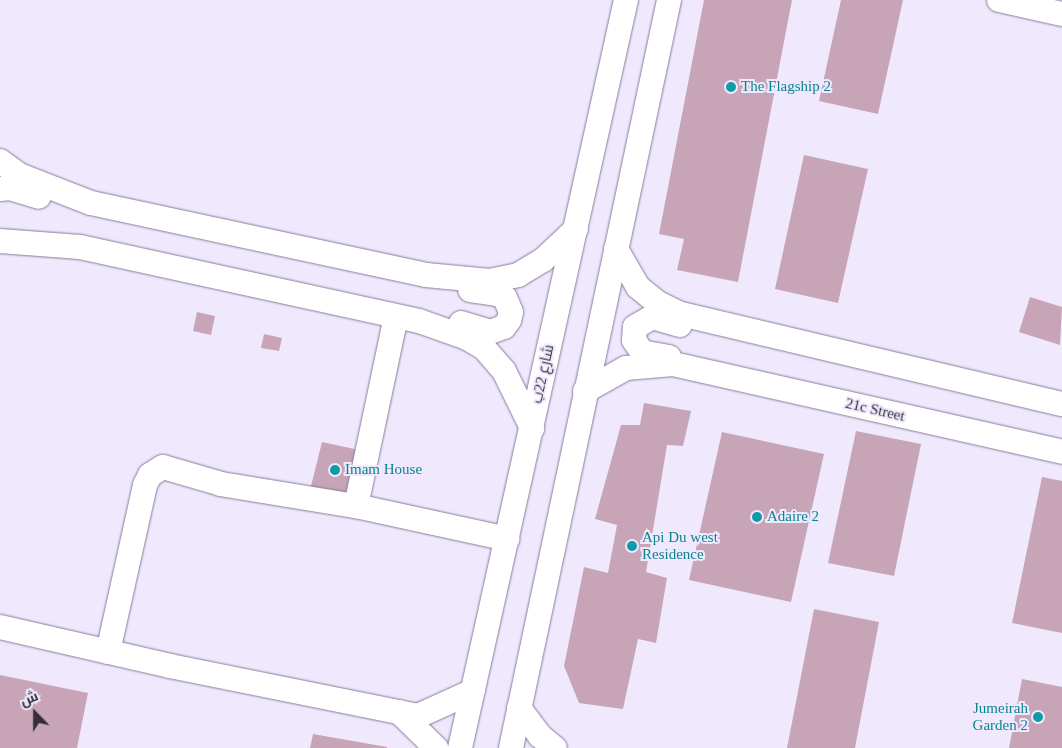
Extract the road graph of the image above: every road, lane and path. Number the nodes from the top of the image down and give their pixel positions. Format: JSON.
{"nodes":[{"id":1,"x":626,"y":0,"type":"edge"},
{"id":2,"x":670,"y":0,"type":"edge"},
{"id":3,"x":999,"y":0,"type":"edge"},
{"id":4,"x":1062,"y":14,"type":"edge"},
{"id":5,"x":0,"y":161,"type":"edge"},
{"id":6,"x":0,"y":189,"type":"edge"},
{"id":7,"x":92,"y":203,"type":"junction"},
{"id":8,"x":0,"y":225,"type":"edge"},
{"id":9,"x":576,"y":229,"type":"junction"},
{"id":10,"x":0,"y":241,"type":"edge"},
{"id":11,"x":80,"y":246,"type":"junction"},
{"id":12,"x":616,"y":249,"type":"junction"},
{"id":13,"x":426,"y":275,"type":"junction"},
{"id":14,"x":407,"y":319,"type":"junction"},
{"id":15,"x":729,"y":325,"type":"junction"},
{"id":16,"x":689,"y":367,"type":"junction"},
{"id":17,"x":586,"y":391,"type":"junction"},
{"id":18,"x":1062,"y":404,"type":"edge"},
{"id":19,"x":532,"y":428,"type":"junction"},
{"id":20,"x":1062,"y":452,"type":"edge"},
{"id":21,"x":356,"y":506,"type":"junction"},
{"id":22,"x":507,"y":539,"type":"junction"},
{"id":23,"x":0,"y":627,"type":"edge"},
{"id":24,"x":108,"y":652,"type":"junction"},
{"id":25,"x":473,"y":691,"type":"junction"},
{"id":26,"x":520,"y":708,"type":"junction"},
{"id":27,"x":399,"y":712,"type":"junction"},
{"id":28,"x":436,"y":748,"type":"edge"},
{"id":29,"x":460,"y":748,"type":"edge"},
{"id":30,"x":511,"y":748,"type":"edge"},
{"id":31,"x":555,"y":748,"type":"edge"}],
"edges":[{"from":1,"to":9,"type":"street","name":"شارع 22ب"},
{"from":2,"to":12,"type":"street"},
{"from":3,"to":4,"type":"street"},
{"from":5,"to":7,"type":"street"},
{"from":6,"to":7,"type":"street"},
{"from":7,"to":13,"type":"street"},
{"from":8,"to":11,"type":"street"},
{"from":9,"to":13,"type":"street"},
{"from":9,"to":19,"type":"street","name":"شارع 22ب"},
{"from":10,"to":11,"type":"street"},
{"from":11,"to":14,"type":"street"},
{"from":12,"to":15,"type":"street","name":"21c Street"},
{"from":12,"to":17,"type":"street"},
{"from":13,"to":14,"type":"street"},
{"from":14,"to":19,"type":"street"},
{"from":14,"to":21,"type":"street"},
{"from":15,"to":16,"type":"street","name":"21c Street"},
{"from":15,"to":18,"type":"street","name":"21c Street"},
{"from":16,"to":17,"type":"street","name":"21c Street"},
{"from":16,"to":20,"type":"street","name":"21c Street"},
{"from":17,"to":26,"type":"street"},
{"from":19,"to":22,"type":"street","name":"شارع 22ب"},
{"from":21,"to":22,"type":"street"},
{"from":21,"to":24,"type":"street"},
{"from":22,"to":25,"type":"street","name":"شارع 22ب"},
{"from":23,"to":24,"type":"street"},
{"from":24,"to":27,"type":"street"},
{"from":25,"to":27,"type":"street"},
{"from":25,"to":29,"type":"street","name":"شارع 22ب"},
{"from":26,"to":30,"type":"street"},
{"from":26,"to":31,"type":"street"},
{"from":27,"to":28,"type":"street"}]}
